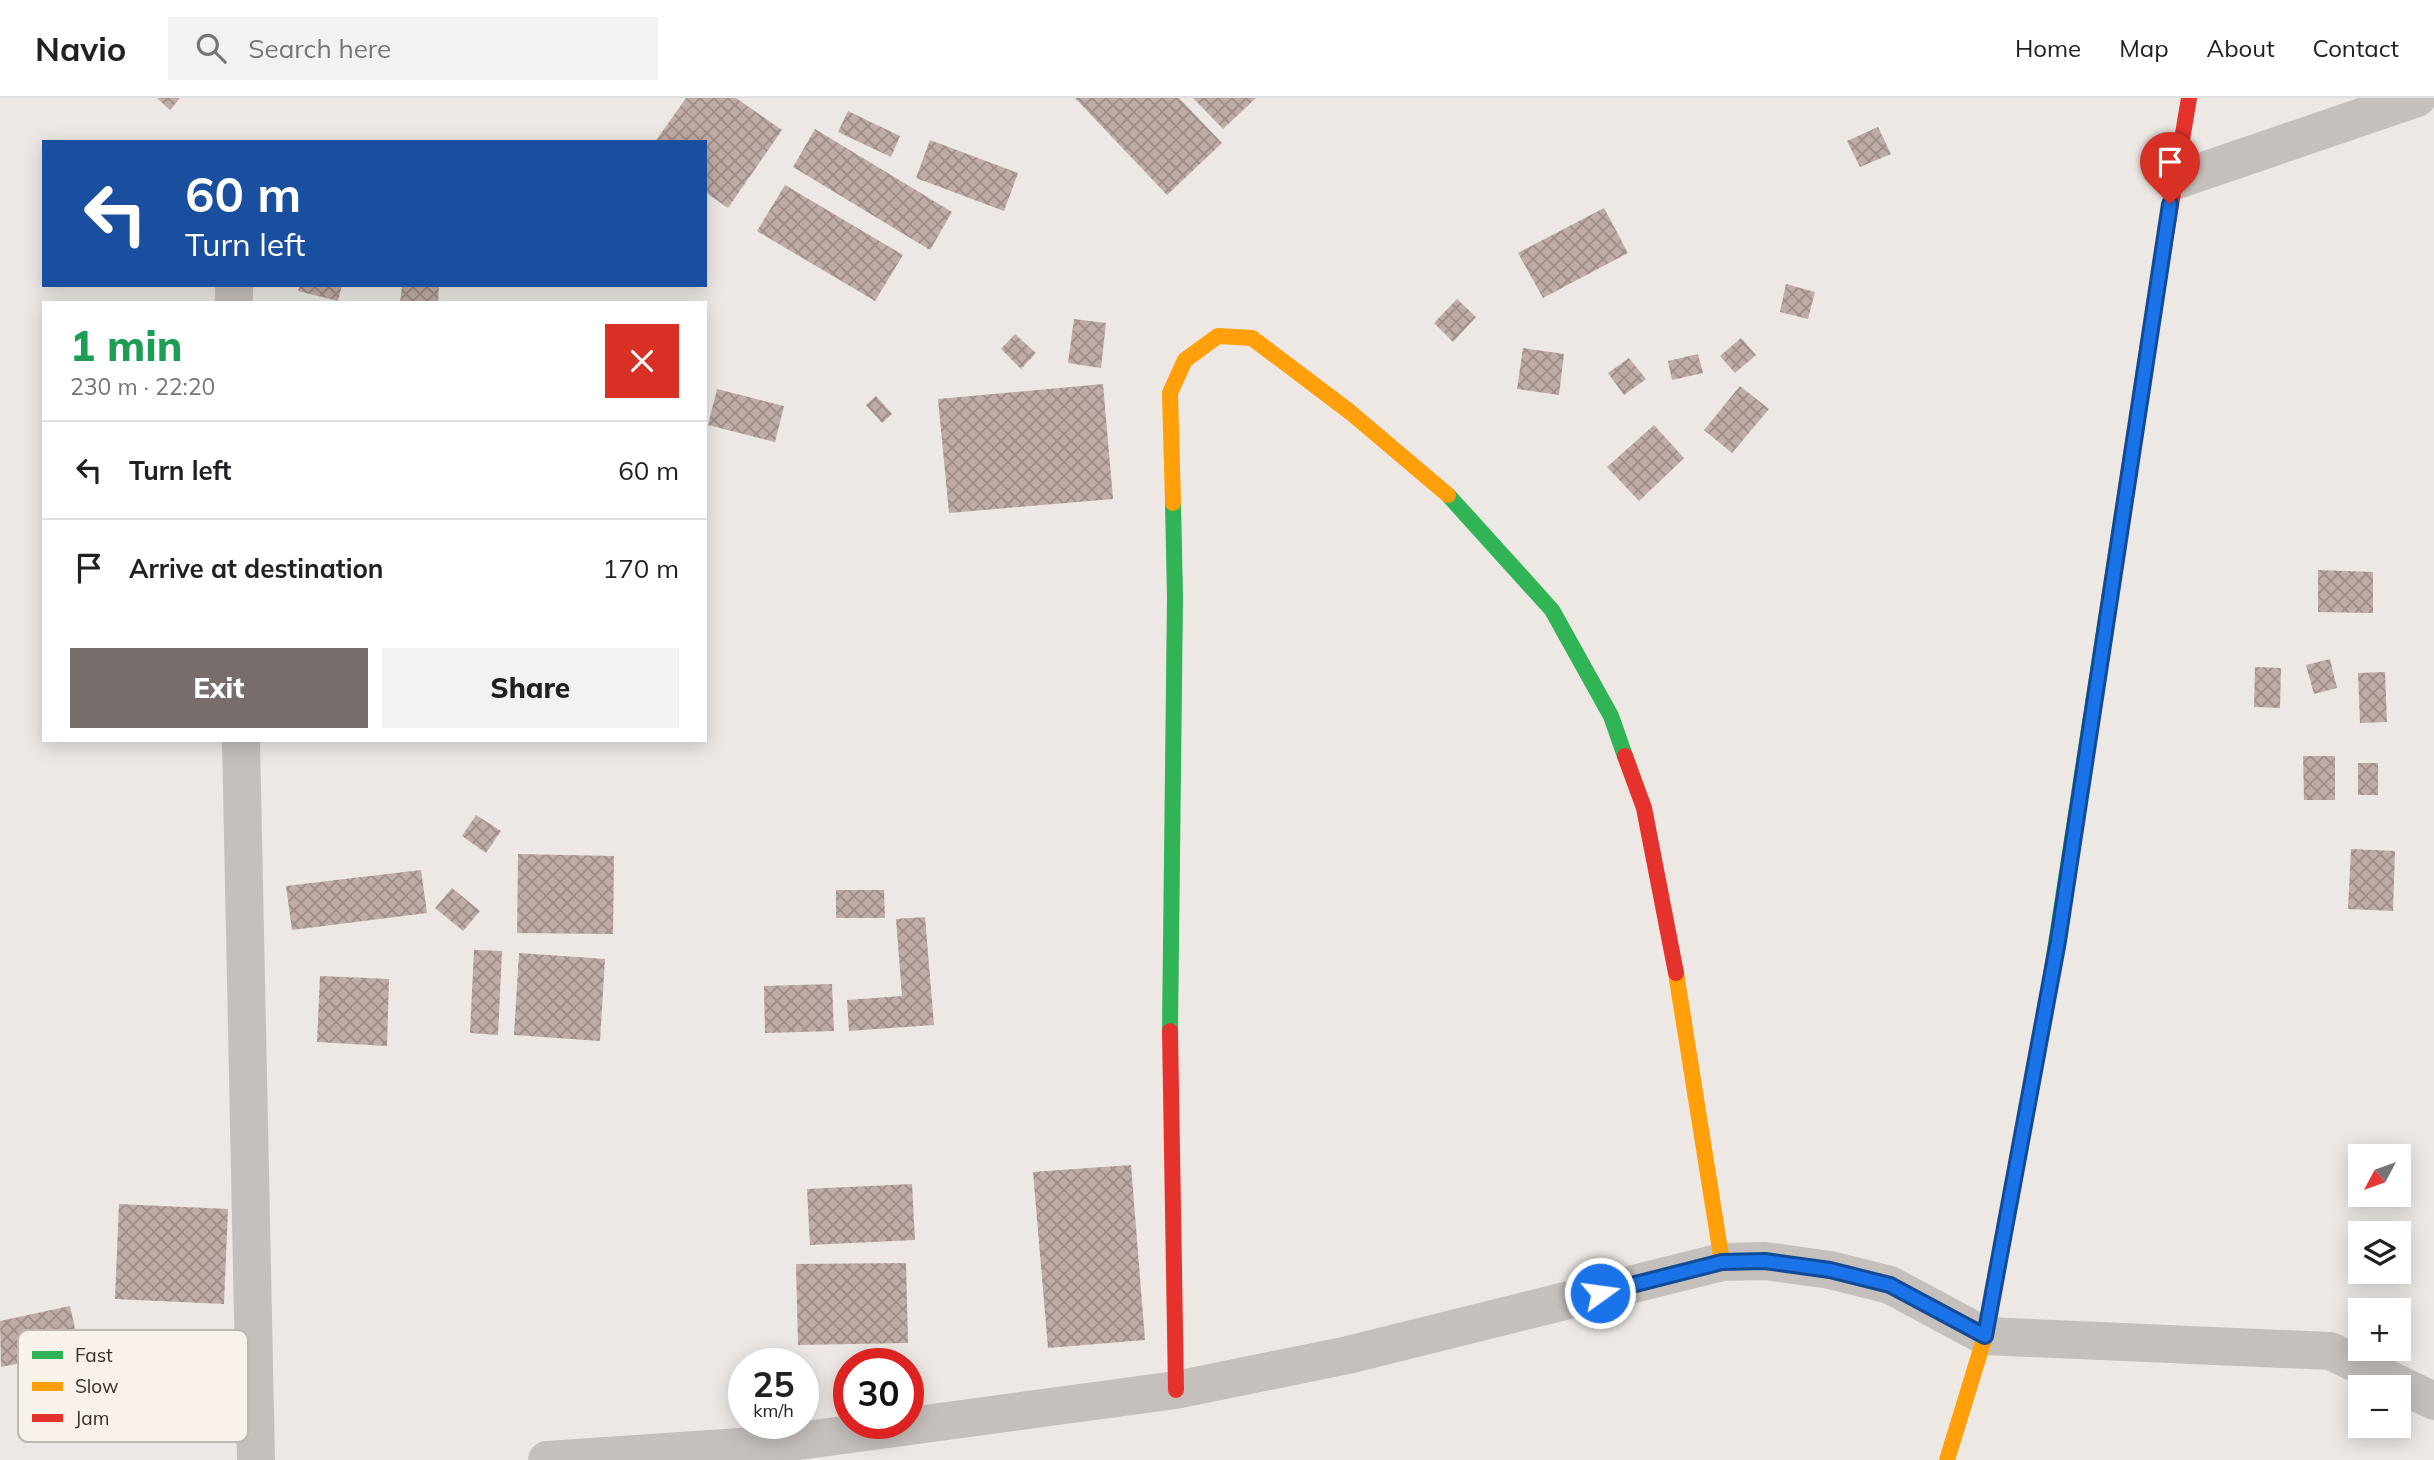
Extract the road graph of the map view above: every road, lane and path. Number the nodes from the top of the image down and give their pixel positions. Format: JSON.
{"nodes":[{"id":1,"x":2189,"y":98,"type":"edge"},
{"id":2,"x":2417,"y":98,"type":"edge"},
{"id":3,"x":2174,"y":181,"type":"junction"},
{"id":4,"x":241,"y":742,"type":"edge"},
{"id":5,"x":1722,"y":1262,"type":"junction"},
{"id":6,"x":1985,"y":1336,"type":"junction"},
{"id":7,"x":1176,"y":1390,"type":"junction"},
{"id":8,"x":2434,"y":1401,"type":"edge"},
{"id":9,"x":256,"y":1460,"type":"edge"},
{"id":10,"x":547,"y":1460,"type":"edge"},
{"id":11,"x":1947,"y":1460,"type":"edge"}],
"edges":[{"from":1,"to":3,"type":"street"},
{"from":2,"to":3,"type":"street"},
{"from":3,"to":6,"type":"street"},
{"from":4,"to":9,"type":"street"},
{"from":5,"to":6,"type":"street"},
{"from":5,"to":7,"type":"street"},
{"from":5,"to":7,"type":"street"},
{"from":6,"to":8,"type":"street"},
{"from":6,"to":11,"type":"street"},
{"from":7,"to":10,"type":"street"}]}
